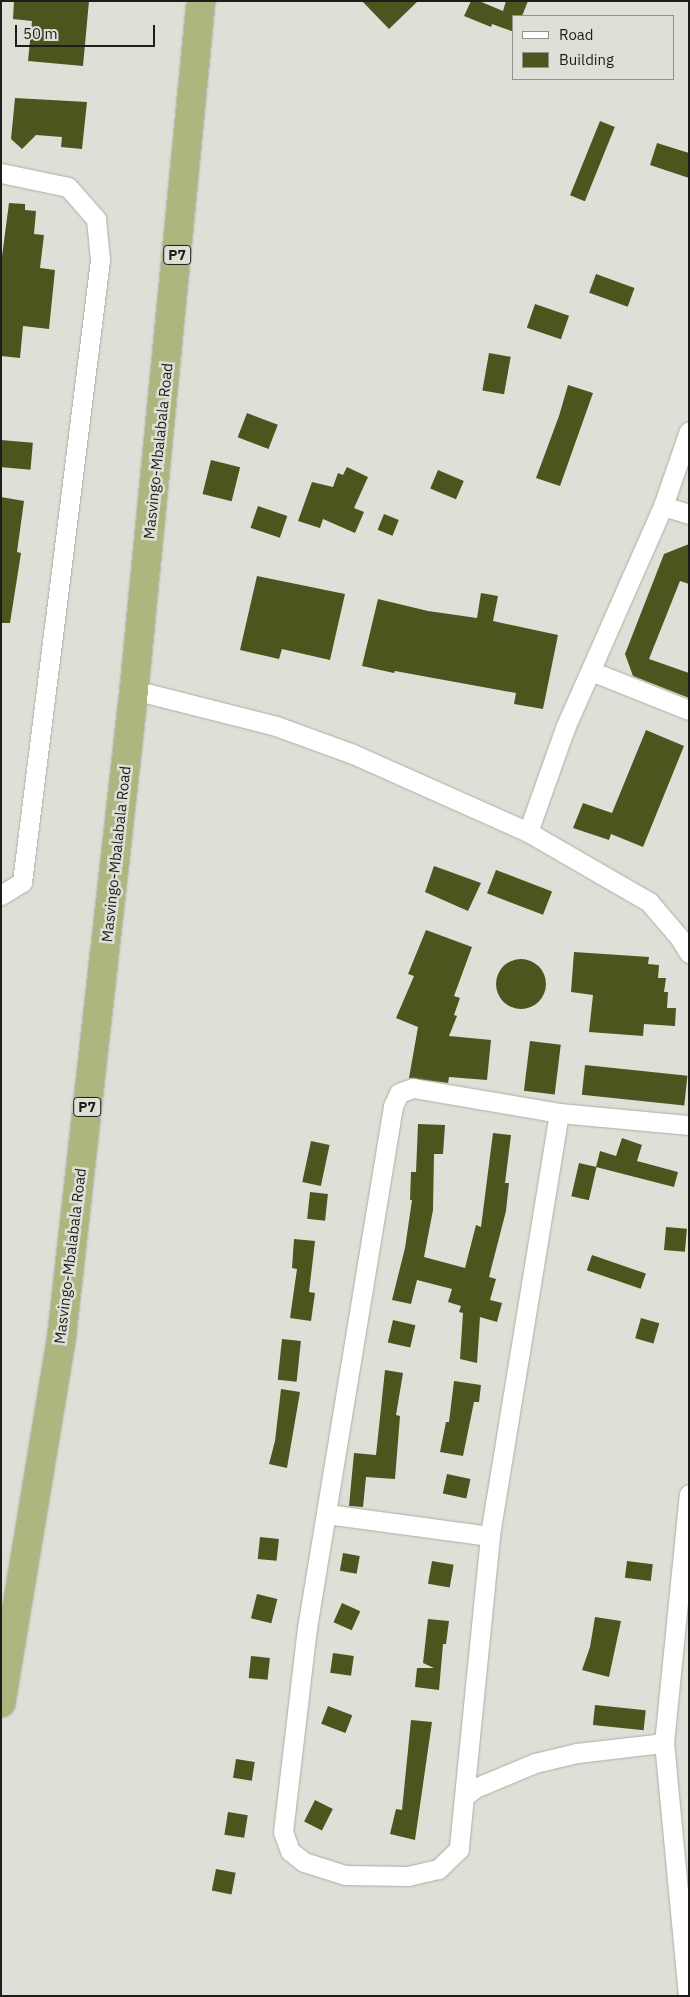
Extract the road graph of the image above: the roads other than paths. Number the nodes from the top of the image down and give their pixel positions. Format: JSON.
{"nodes":[{"id":1,"x":201,"y":1,"type":"edge"},
{"id":2,"x":1,"y":173,"type":"edge"},
{"id":3,"x":689,"y":431,"type":"edge"},
{"id":4,"x":663,"y":506,"type":"junction"},
{"id":5,"x":689,"y":514,"type":"edge"},
{"id":6,"x":591,"y":671,"type":"junction"},
{"id":7,"x":134,"y":690,"type":"junction"},
{"id":8,"x":689,"y":710,"type":"edge"},
{"id":9,"x":528,"y":832,"type":"junction"},
{"id":10,"x":1,"y":895,"type":"edge"},
{"id":11,"x":689,"y":953,"type":"edge"},
{"id":12,"x":559,"y":1113,"type":"junction"},
{"id":13,"x":689,"y":1125,"type":"edge"},
{"id":14,"x":689,"y":1494,"type":"edge"},
{"id":15,"x":327,"y":1514,"type":"junction"},
{"id":16,"x":490,"y":1536,"type":"junction"},
{"id":17,"x":1,"y":1703,"type":"edge"},
{"id":18,"x":664,"y":1743,"type":"junction"},
{"id":19,"x":465,"y":1796,"type":"junction"},
{"id":20,"x":688,"y":1996,"type":"edge"}],
"edges":[{"from":1,"to":7,"type":"highway","name":"Masvingo-Mbalabala Road","number":"P7"},
{"from":2,"to":10,"type":"street"},
{"from":3,"to":4,"type":"street"},
{"from":4,"to":5,"type":"street"},
{"from":4,"to":6,"type":"street"},
{"from":6,"to":8,"type":"street"},
{"from":6,"to":9,"type":"street"},
{"from":7,"to":9,"type":"street"},
{"from":7,"to":17,"type":"highway","name":"Masvingo-Mbalabala Road","number":"P7"},
{"from":9,"to":11,"type":"street"},
{"from":12,"to":13,"type":"street"},
{"from":12,"to":15,"type":"street"},
{"from":12,"to":16,"type":"street"},
{"from":14,"to":18,"type":"street"},
{"from":15,"to":16,"type":"street"},
{"from":15,"to":19,"type":"street"},
{"from":16,"to":19,"type":"street"},
{"from":18,"to":19,"type":"street"},
{"from":18,"to":20,"type":"street"}]}
